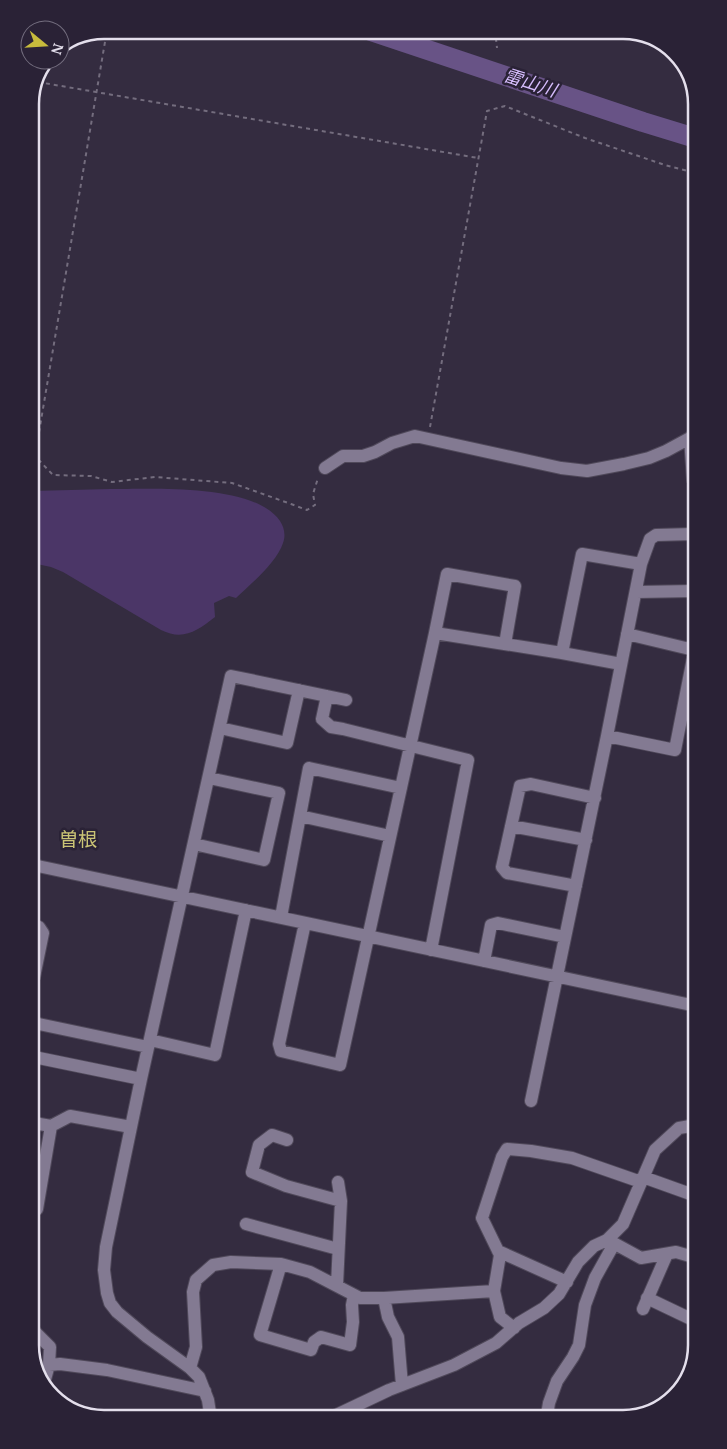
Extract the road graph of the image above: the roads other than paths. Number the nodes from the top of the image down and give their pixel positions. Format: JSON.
{"nodes":[{"id":1,"x":688,"y":438,"type":"edge"},
{"id":2,"x":325,"y":468,"type":"road end"},
{"id":3,"x":688,"y":534,"type":"edge"},
{"id":4,"x":641,"y":564,"type":"junction"},
{"id":5,"x":688,"y":590,"type":"edge"},
{"id":6,"x":636,"y":592,"type":"junction"},
{"id":7,"x":435,"y":633,"type":"junction"},
{"id":8,"x":627,"y":634,"type":"junction"},
{"id":9,"x":505,"y":644,"type":"junction"},
{"id":10,"x":688,"y":649,"type":"edge"},
{"id":11,"x":562,"y":653,"type":"junction"},
{"id":12,"x":621,"y":664,"type":"junction"},
{"id":13,"x":688,"y":682,"type":"edge"},
{"id":14,"x":299,"y":690,"type":"junction"},
{"id":15,"x":327,"y":696,"type":"junction"},
{"id":16,"x":346,"y":700,"type":"dead end"},
{"id":17,"x":220,"y":728,"type":"junction"},
{"id":18,"x":607,"y":736,"type":"junction"},
{"id":19,"x":411,"y":746,"type":"junction"},
{"id":20,"x":209,"y":778,"type":"junction"},
{"id":21,"x":401,"y":788,"type":"junction"},
{"id":22,"x":594,"y":798,"type":"junction"},
{"id":23,"x":300,"y":816,"type":"junction"},
{"id":24,"x":511,"y":826,"type":"junction"},
{"id":25,"x":390,"y":836,"type":"junction"},
{"id":26,"x":586,"y":840,"type":"junction"},
{"id":27,"x":194,"y":844,"type":"junction"},
{"id":28,"x":39,"y":865,"type":"edge"},
{"id":29,"x":576,"y":886,"type":"junction"},
{"id":30,"x":183,"y":896,"type":"junction"},
{"id":31,"x":246,"y":910,"type":"junction"},
{"id":32,"x":281,"y":917,"type":"junction"},
{"id":33,"x":305,"y":923,"type":"junction"},
{"id":34,"x":39,"y":928,"type":"edge"},
{"id":35,"x":367,"y":936,"type":"junction"},
{"id":36,"x":565,"y":937,"type":"junction"},
{"id":37,"x":431,"y":950,"type":"junction"},
{"id":38,"x":39,"y":953,"type":"edge"},
{"id":39,"x":484,"y":961,"type":"junction"},
{"id":40,"x":557,"y":976,"type":"junction"},
{"id":41,"x":688,"y":1004,"type":"edge"},
{"id":42,"x":39,"y":1024,"type":"edge"},
{"id":43,"x":149,"y":1044,"type":"junction"},
{"id":44,"x":39,"y":1058,"type":"edge"},
{"id":45,"x":141,"y":1079,"type":"junction"},
{"id":46,"x":531,"y":1101,"type":"dead end"},
{"id":47,"x":39,"y":1124,"type":"edge"},
{"id":48,"x":51,"y":1126,"type":"junction"},
{"id":49,"x":688,"y":1126,"type":"edge"},
{"id":50,"x":131,"y":1127,"type":"junction"},
{"id":51,"x":287,"y":1140,"type":"dead end"},
{"id":52,"x":642,"y":1180,"type":"junction"},
{"id":53,"x":338,"y":1182,"type":"dead end"},
{"id":54,"x":39,"y":1192,"type":"edge"},
{"id":55,"x":688,"y":1194,"type":"edge"},
{"id":56,"x":341,"y":1201,"type":"junction"},
{"id":57,"x":246,"y":1224,"type":"dead end"},
{"id":58,"x":610,"y":1242,"type":"junction"},
{"id":59,"x":338,"y":1249,"type":"junction"},
{"id":60,"x":498,"y":1251,"type":"junction"},
{"id":61,"x":667,"y":1254,"type":"junction"},
{"id":62,"x":688,"y":1255,"type":"edge"},
{"id":63,"x":281,"y":1264,"type":"junction"},
{"id":64,"x":566,"y":1282,"type":"junction"},
{"id":65,"x":337,"y":1285,"type":"junction"},
{"id":66,"x":494,"y":1291,"type":"junction"},
{"id":67,"x":354,"y":1295,"type":"junction"},
{"id":68,"x":384,"y":1298,"type":"junction"},
{"id":69,"x":688,"y":1319,"type":"edge"},
{"id":70,"x":514,"y":1328,"type":"junction"},
{"id":71,"x":39,"y":1336,"type":"edge"},
{"id":72,"x":50,"y":1365,"type":"junction"},
{"id":73,"x":190,"y":1368,"type":"junction"},
{"id":74,"x":46,"y":1376,"type":"edge"},
{"id":75,"x":402,"y":1385,"type":"junction"},
{"id":76,"x":205,"y":1391,"type":"junction"},
{"id":77,"x":209,"y":1410,"type":"edge"},
{"id":78,"x":347,"y":1410,"type":"edge"},
{"id":79,"x":548,"y":1410,"type":"edge"}],
"edges":[{"from":1,"to":2,"type":"street"},
{"from":3,"to":4,"type":"street"},
{"from":4,"to":6,"type":"street"},
{"from":4,"to":11,"type":"street"},
{"from":5,"to":6,"type":"street"},
{"from":6,"to":8,"type":"street"},
{"from":7,"to":9,"type":"street"},
{"from":7,"to":9,"type":"street"},
{"from":7,"to":19,"type":"street"},
{"from":8,"to":10,"type":"street"},
{"from":8,"to":12,"type":"street"},
{"from":9,"to":11,"type":"street"},
{"from":11,"to":12,"type":"street"},
{"from":12,"to":18,"type":"street"},
{"from":13,"to":18,"type":"street"},
{"from":14,"to":15,"type":"street"},
{"from":14,"to":17,"type":"street"},
{"from":14,"to":17,"type":"street"},
{"from":15,"to":16,"type":"street"},
{"from":15,"to":19,"type":"street"},
{"from":17,"to":20,"type":"street"},
{"from":18,"to":22,"type":"street"},
{"from":19,"to":21,"type":"street"},
{"from":19,"to":37,"type":"street"},
{"from":20,"to":27,"type":"street"},
{"from":20,"to":27,"type":"street"},
{"from":21,"to":23,"type":"street"},
{"from":21,"to":25,"type":"street"},
{"from":22,"to":24,"type":"street"},
{"from":22,"to":26,"type":"street"},
{"from":23,"to":25,"type":"street"},
{"from":23,"to":32,"type":"street"},
{"from":24,"to":26,"type":"street"},
{"from":24,"to":29,"type":"street"},
{"from":25,"to":35,"type":"street"},
{"from":26,"to":29,"type":"street"},
{"from":27,"to":30,"type":"street"},
{"from":28,"to":30,"type":"street"},
{"from":29,"to":36,"type":"street"},
{"from":30,"to":31,"type":"street"},
{"from":30,"to":43,"type":"street"},
{"from":31,"to":32,"type":"street"},
{"from":31,"to":43,"type":"street"},
{"from":32,"to":33,"type":"street"},
{"from":33,"to":35,"type":"street"},
{"from":33,"to":35,"type":"street"},
{"from":34,"to":38,"type":"street"},
{"from":35,"to":37,"type":"street"},
{"from":36,"to":39,"type":"street"},
{"from":36,"to":40,"type":"street"},
{"from":37,"to":39,"type":"street"},
{"from":39,"to":40,"type":"street"},
{"from":40,"to":41,"type":"street"},
{"from":40,"to":46,"type":"street"},
{"from":42,"to":43,"type":"street"},
{"from":43,"to":45,"type":"street"},
{"from":44,"to":45,"type":"street"},
{"from":45,"to":50,"type":"street"},
{"from":47,"to":48,"type":"street"},
{"from":48,"to":50,"type":"street"},
{"from":48,"to":54,"type":"street"},
{"from":49,"to":52,"type":"street"},
{"from":50,"to":73,"type":"street"},
{"from":51,"to":56,"type":"street"},
{"from":52,"to":55,"type":"street"},
{"from":52,"to":58,"type":"street"},
{"from":52,"to":60,"type":"street"},
{"from":53,"to":56,"type":"street"},
{"from":56,"to":59,"type":"street"},
{"from":57,"to":59,"type":"street"},
{"from":58,"to":61,"type":"street"},
{"from":58,"to":64,"type":"street"},
{"from":58,"to":79,"type":"street"},
{"from":59,"to":65,"type":"street"},
{"from":60,"to":64,"type":"street"},
{"from":60,"to":66,"type":"street"},
{"from":61,"to":62,"type":"street"},
{"from":61,"to":69,"type":"street"},
{"from":63,"to":65,"type":"street"},
{"from":63,"to":67,"type":"street"},
{"from":63,"to":73,"type":"street"},
{"from":64,"to":70,"type":"street"},
{"from":65,"to":67,"type":"street"},
{"from":66,"to":68,"type":"street"},
{"from":66,"to":70,"type":"street"},
{"from":67,"to":68,"type":"street"},
{"from":68,"to":75,"type":"street"},
{"from":70,"to":75,"type":"street"},
{"from":71,"to":72,"type":"street"},
{"from":72,"to":74,"type":"street"},
{"from":72,"to":76,"type":"street"},
{"from":73,"to":76,"type":"street"},
{"from":75,"to":78,"type":"street"},
{"from":76,"to":77,"type":"street"}]}
